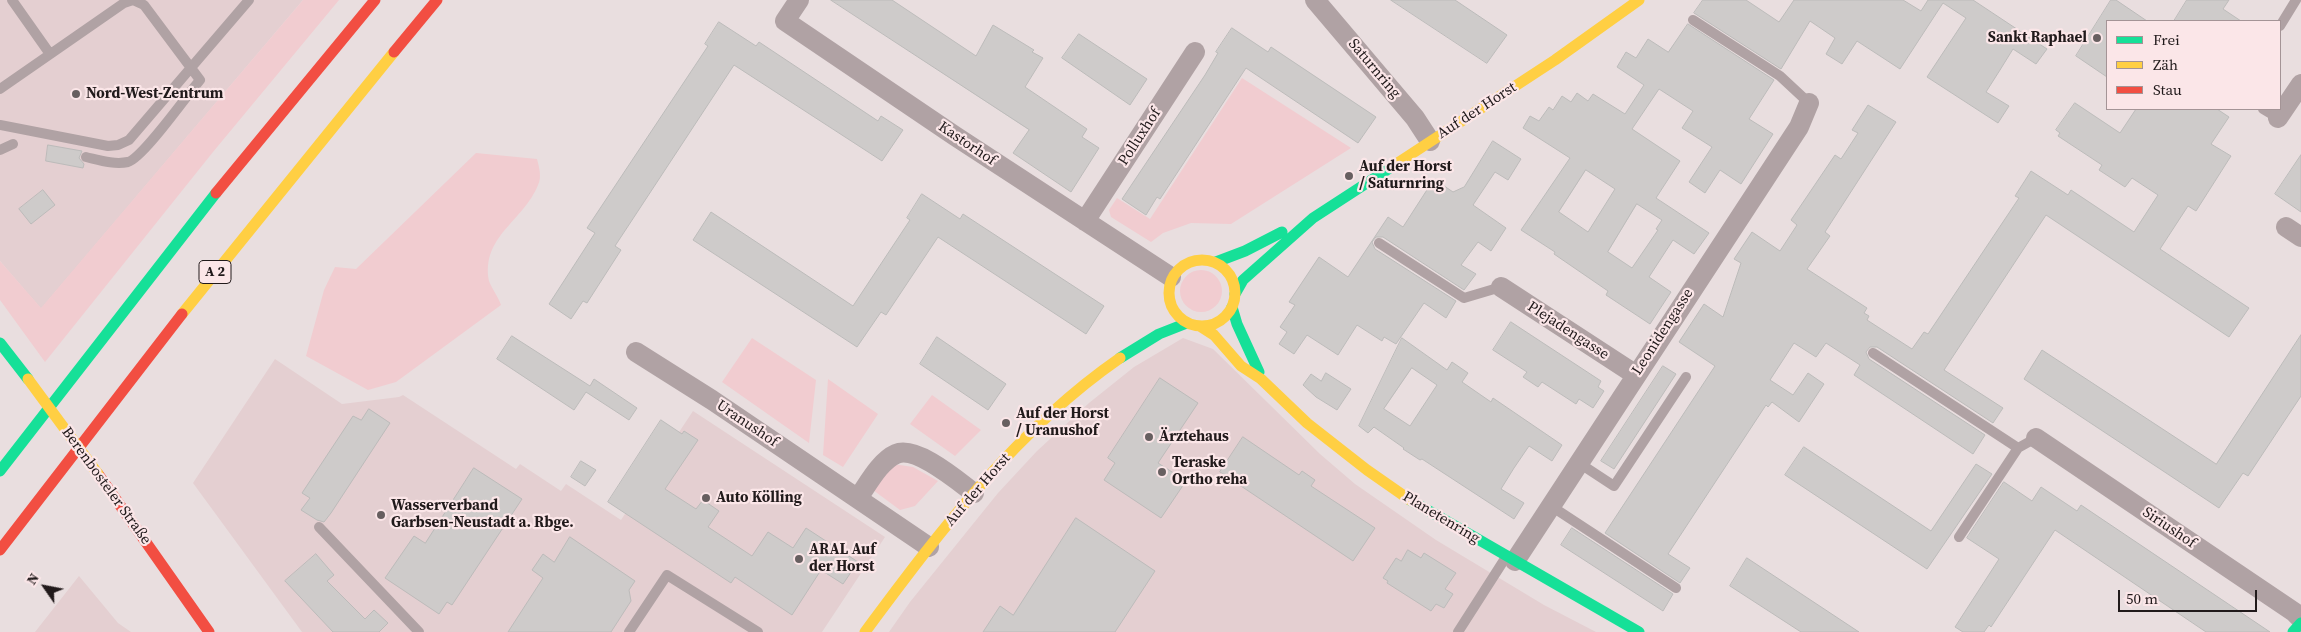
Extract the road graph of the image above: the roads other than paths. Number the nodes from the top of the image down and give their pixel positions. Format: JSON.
{"nodes":[{"id":1,"x":12,"y":0,"type":"edge"},
{"id":2,"x":133,"y":0,"type":"edge"},
{"id":3,"x":249,"y":0,"type":"edge"},
{"id":4,"x":374,"y":0,"type":"edge"},
{"id":5,"x":437,"y":0,"type":"edge"},
{"id":6,"x":799,"y":0,"type":"edge"},
{"id":7,"x":1315,"y":0,"type":"edge"},
{"id":8,"x":1638,"y":0,"type":"edge"},
{"id":9,"x":2296,"y":0,"type":"edge"},
{"id":10,"x":1694,"y":20,"type":"dead end"},
{"id":11,"x":2281,"y":24,"type":"edge"},
{"id":12,"x":1196,"y":52,"type":"dead end"},
{"id":13,"x":50,"y":54,"type":"junction"},
{"id":14,"x":190,"y":69,"type":"junction"},
{"id":15,"x":2301,"y":84,"type":"edge"},
{"id":16,"x":0,"y":89,"type":"edge"},
{"id":17,"x":1809,"y":102,"type":"joint"},
{"id":18,"x":2281,"y":104,"type":"edge"},
{"id":19,"x":0,"y":125,"type":"edge"},
{"id":20,"x":1430,"y":141,"type":"junction"},
{"id":21,"x":13,"y":144,"type":"dead end"},
{"id":22,"x":0,"y":150,"type":"edge"},
{"id":23,"x":86,"y":157,"type":"dead end"},
{"id":24,"x":1313,"y":218,"type":"junction"},
{"id":25,"x":1085,"y":221,"type":"junction"},
{"id":26,"x":1379,"y":243,"type":"dead end"},
{"id":27,"x":1216,"y":262,"type":"junction"},
{"id":28,"x":1170,"y":284,"type":"junction"},
{"id":29,"x":1501,"y":287,"type":"joint"},
{"id":30,"x":1235,"y":294,"type":"junction"},
{"id":31,"x":1159,"y":306,"type":"dead end"},
{"id":32,"x":1232,"y":307,"type":"junction"},
{"id":33,"x":1187,"y":323,"type":"junction"},
{"id":34,"x":1200,"y":326,"type":"junction"},
{"id":35,"x":1132,"y":338,"type":"dead end"},
{"id":36,"x":0,"y":343,"type":"edge"},
{"id":37,"x":636,"y":352,"type":"dead end"},
{"id":38,"x":1873,"y":352,"type":"dead end"},
{"id":39,"x":1108,"y":365,"type":"junction"},
{"id":40,"x":1636,"y":376,"type":"junction"},
{"id":41,"x":1686,"y":377,"type":"dead end"},
{"id":42,"x":1261,"y":379,"type":"junction"},
{"id":43,"x":2036,"y":438,"type":"joint"},
{"id":44,"x":2018,"y":448,"type":"junction"},
{"id":45,"x":1579,"y":464,"type":"junction"},
{"id":46,"x":0,"y":471,"type":"edge"},
{"id":47,"x":974,"y":493,"type":"junction"},
{"id":48,"x":858,"y":498,"type":"junction"},
{"id":49,"x":1551,"y":506,"type":"junction"},
{"id":50,"x":319,"y":527,"type":"dead end"},
{"id":51,"x":1959,"y":538,"type":"dead end"},
{"id":52,"x":929,"y":547,"type":"junction"},
{"id":53,"x":0,"y":550,"type":"edge"},
{"id":54,"x":1511,"y":559,"type":"junction"},
{"id":55,"x":1676,"y":588,"type":"dead end"},
{"id":56,"x":2301,"y":619,"type":"edge"},
{"id":57,"x":2301,"y":623,"type":"edge"},
{"id":58,"x":209,"y":632,"type":"edge"},
{"id":59,"x":419,"y":632,"type":"edge"},
{"id":60,"x":629,"y":632,"type":"edge"},
{"id":61,"x":758,"y":632,"type":"edge"},
{"id":62,"x":865,"y":632,"type":"edge"},
{"id":63,"x":1458,"y":632,"type":"edge"},
{"id":64,"x":1639,"y":632,"type":"edge"},
{"id":65,"x":2293,"y":632,"type":"edge"}],
"edges":[{"from":1,"to":13,"type":"lane"},
{"from":2,"to":13,"type":"lane"},
{"from":2,"to":14,"type":"lane"},
{"from":3,"to":14,"type":"lane"},
{"from":4,"to":46,"type":"main road"},
{"from":5,"to":53,"type":"main road","number":"A 2"},
{"from":6,"to":25,"type":"street","name":"Kastorhof"},
{"from":7,"to":20,"type":"street","name":"Saturnring"},
{"from":8,"to":20,"type":"main road","name":"Auf der Horst"},
{"from":9,"to":11,"type":"lane"},
{"from":10,"to":17,"type":"lane"},
{"from":12,"to":25,"type":"street","name":"Polluxhof"},
{"from":13,"to":16,"type":"lane"},
{"from":14,"to":19,"type":"lane"},
{"from":14,"to":23,"type":"lane"},
{"from":15,"to":18,"type":"street"},
{"from":17,"to":40,"type":"street","name":"Leonidengasse"},
{"from":20,"to":24,"type":"main road","name":"Auf der Horst"},
{"from":21,"to":22,"type":"lane"},
{"from":24,"to":27,"type":"main road","name":"Auf der Horst"},
{"from":24,"to":30,"type":"main road","name":"Auf der Horst"},
{"from":25,"to":28,"type":"street","name":"Kastorhof"},
{"from":26,"to":29,"type":"lane"},
{"from":27,"to":28,"type":"main road"},
{"from":27,"to":30,"type":"main road"},
{"from":28,"to":31,"type":"main road"},
{"from":28,"to":33,"type":"main road"},
{"from":29,"to":40,"type":"street","name":"Plejadengasse"},
{"from":30,"to":32,"type":"main road"},
{"from":32,"to":34,"type":"main road"},
{"from":32,"to":42,"type":"main road","name":"Planetenring"},
{"from":33,"to":34,"type":"main road"},
{"from":33,"to":39,"type":"main road","name":"Auf der Horst"},
{"from":34,"to":42,"type":"main road","name":"Planetenring"},
{"from":35,"to":39,"type":"main road","name":"Auf der Horst"},
{"from":36,"to":58,"type":"main road","name":"Berenbosteler Straße","bridge":true},
{"from":37,"to":48,"type":"street","name":"Uranushof"},
{"from":38,"to":44,"type":"lane"},
{"from":39,"to":47,"type":"main road","name":"Auf der Horst"},
{"from":40,"to":45,"type":"street","name":"Leonidengasse"},
{"from":41,"to":45,"type":"lane"},
{"from":42,"to":54,"type":"main road","name":"Planetenring"},
{"from":43,"to":44,"type":"lane"},
{"from":43,"to":56,"type":"street","name":"Siriushof"},
{"from":44,"to":51,"type":"lane"},
{"from":45,"to":49,"type":"street","name":"Leonidengasse"},
{"from":47,"to":48,"type":"street"},
{"from":47,"to":52,"type":"main road","name":"Auf der Horst"},
{"from":48,"to":52,"type":"street","name":"Uranushof"},
{"from":49,"to":54,"type":"street","name":"Leonidengasse"},
{"from":49,"to":55,"type":"lane"},
{"from":50,"to":59,"type":"lane"},
{"from":52,"to":62,"type":"main road","name":"Auf der Horst"},
{"from":54,"to":63,"type":"lane"},
{"from":54,"to":64,"type":"main road","name":"Planetenring"},
{"from":57,"to":65,"type":"main road"},
{"from":60,"to":61,"type":"lane"}]}
